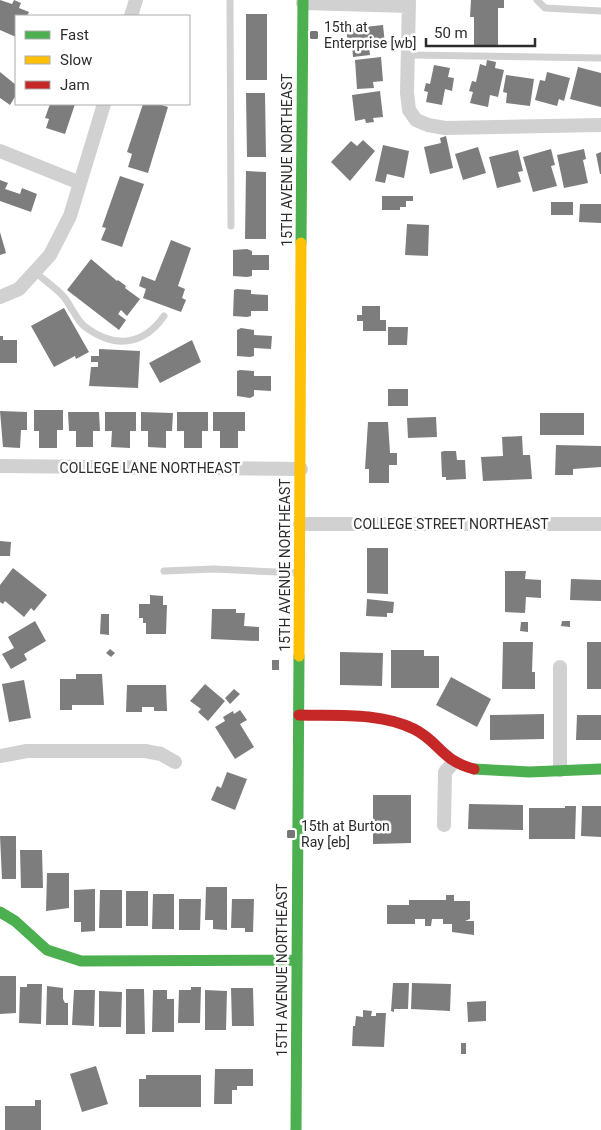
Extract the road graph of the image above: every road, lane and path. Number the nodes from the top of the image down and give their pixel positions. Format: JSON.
{"nodes":[{"id":1,"x":136,"y":0,"type":"edge"},
{"id":2,"x":230,"y":0,"type":"edge"},
{"id":3,"x":537,"y":0,"type":"edge"},
{"id":4,"x":303,"y":2,"type":"edge"},
{"id":5,"x":409,"y":3,"type":"edge"},
{"id":6,"x":601,"y":11,"type":"edge"},
{"id":7,"x":131,"y":15,"type":"edge"},
{"id":8,"x":409,"y":55,"type":"junction"},
{"id":9,"x":601,"y":58,"type":"edge"},
{"id":10,"x":104,"y":105,"type":"edge"},
{"id":11,"x":601,"y":124,"type":"edge"},
{"id":12,"x":0,"y":151,"type":"edge"},
{"id":13,"x":80,"y":183,"type":"junction"},
{"id":14,"x":231,"y":226,"type":"dead end"},
{"id":15,"x":35,"y":272,"type":"junction"},
{"id":16,"x":0,"y":297,"type":"edge"},
{"id":17,"x":164,"y":316,"type":"dead end"},
{"id":18,"x":0,"y":466,"type":"edge"},
{"id":19,"x":301,"y":469,"type":"junction"},
{"id":20,"x":300,"y":524,"type":"junction"},
{"id":21,"x":601,"y":524,"type":"edge"},
{"id":22,"x":164,"y":571,"type":"dead end"},
{"id":23,"x":300,"y":574,"type":"junction"},
{"id":24,"x":560,"y":667,"type":"dead end"},
{"id":25,"x":300,"y":715,"type":"junction"},
{"id":26,"x":0,"y":756,"type":"edge"},
{"id":27,"x":175,"y":762,"type":"dead end"},
{"id":28,"x":454,"y":762,"type":"junction"},
{"id":29,"x":601,"y":769,"type":"edge"},
{"id":30,"x":560,"y":770,"type":"junction"},
{"id":31,"x":444,"y":825,"type":"dead end"},
{"id":32,"x":0,"y":912,"type":"edge"},
{"id":33,"x":296,"y":960,"type":"junction"},
{"id":34,"x":296,"y":1130,"type":"edge"}],
"edges":[{"from":1,"to":7,"type":"street"},
{"from":2,"to":14,"type":"lane"},
{"from":3,"to":6,"type":"lane"},
{"from":4,"to":5,"type":"street"},
{"from":4,"to":19,"type":"street","name":"15TH AVENUE NORTHEAST"},
{"from":5,"to":8,"type":"street"},
{"from":8,"to":9,"type":"lane"},
{"from":8,"to":11,"type":"street"},
{"from":10,"to":13,"type":"street"},
{"from":12,"to":13,"type":"street"},
{"from":13,"to":15,"type":"street"},
{"from":15,"to":16,"type":"street"},
{"from":15,"to":17,"type":"lane"},
{"from":18,"to":19,"type":"street","name":"COLLEGE LANE NORTHEAST"},
{"from":19,"to":20,"type":"street","name":"15TH AVENUE NORTHEAST"},
{"from":20,"to":21,"type":"street","name":"COLLEGE STREET NORTHEAST"},
{"from":20,"to":23,"type":"street","name":"15TH AVENUE NORTHEAST"},
{"from":22,"to":23,"type":"lane"},
{"from":23,"to":25,"type":"street","name":"15TH AVENUE NORTHEAST"},
{"from":24,"to":30,"type":"street"},
{"from":25,"to":28,"type":"street"},
{"from":25,"to":33,"type":"street","name":"15TH AVENUE NORTHEAST"},
{"from":26,"to":27,"type":"street"},
{"from":28,"to":30,"type":"street"},
{"from":28,"to":31,"type":"street"},
{"from":29,"to":30,"type":"street"},
{"from":32,"to":33,"type":"street"},
{"from":33,"to":34,"type":"street","name":"15TH AVENUE NORTHEAST"}]}
